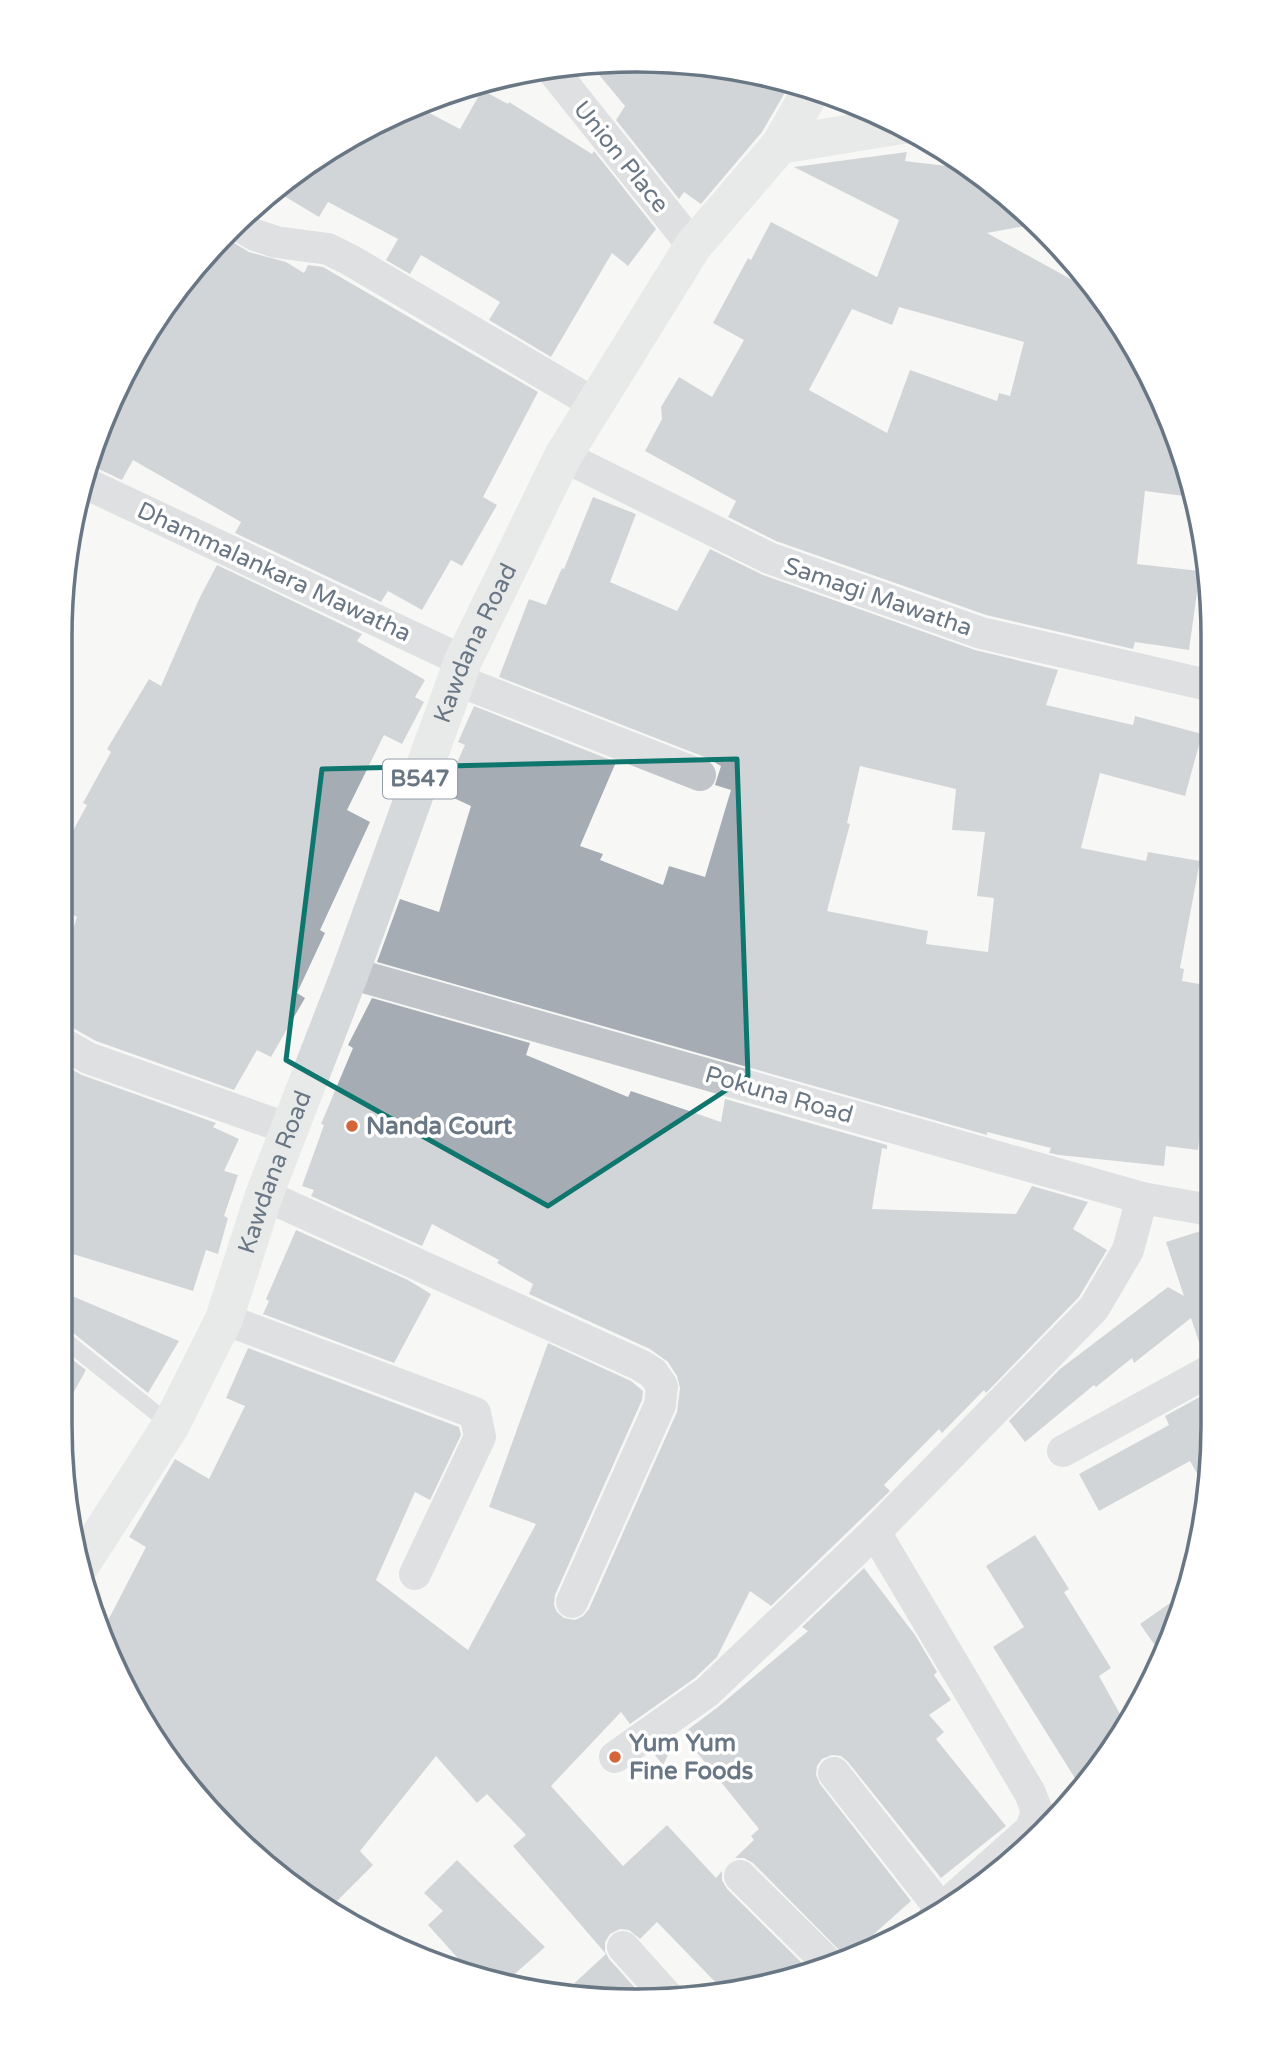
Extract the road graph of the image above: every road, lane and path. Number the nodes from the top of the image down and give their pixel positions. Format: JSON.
{"nodes":[{"id":1,"x":559,"y":78,"type":"edge"},
{"id":2,"x":807,"y":98,"type":"edge"},
{"id":3,"x":882,"y":128,"type":"edge"},
{"id":4,"x":780,"y":145,"type":"junction"},
{"id":5,"x":245,"y":229,"type":"edge"},
{"id":6,"x":692,"y":246,"type":"junction"},
{"id":7,"x":595,"y":404,"type":"junction"},
{"id":8,"x":563,"y":456,"type":"junction"},
{"id":9,"x":92,"y":487,"type":"edge"},
{"id":10,"x":460,"y":670,"type":"junction"},
{"id":11,"x":1201,"y":683,"type":"edge"},
{"id":12,"x":699,"y":775,"type":"dead end"},
{"id":13,"x":350,"y":974,"type":"junction"},
{"id":14,"x":72,"y":1049,"type":"edge"},
{"id":15,"x":289,"y":1129,"type":"junction"},
{"id":16,"x":264,"y":1195,"type":"junction"},
{"id":17,"x":1142,"y":1198,"type":"junction"},
{"id":18,"x":1201,"y":1208,"type":"edge"},
{"id":19,"x":224,"y":1320,"type":"junction"},
{"id":20,"x":72,"y":1346,"type":"edge"},
{"id":21,"x":1201,"y":1375,"type":"edge"},
{"id":22,"x":171,"y":1424,"type":"junction"},
{"id":23,"x":1063,"y":1451,"type":"dead end"},
{"id":24,"x":875,"y":1532,"type":"junction"},
{"id":25,"x":87,"y":1555,"type":"edge"},
{"id":26,"x":415,"y":1574,"type":"dead end"},
{"id":27,"x":572,"y":1602,"type":"dead end"},
{"id":28,"x":615,"y":1757,"type":"dead end"},
{"id":29,"x":834,"y":1773,"type":"dead end"},
{"id":30,"x":1031,"y":1828,"type":"edge"},
{"id":31,"x":1020,"y":1839,"type":"edge"},
{"id":32,"x":1003,"y":1854,"type":"edge"},
{"id":33,"x":740,"y":1876,"type":"dead end"},
{"id":34,"x":933,"y":1905,"type":"edge"},
{"id":35,"x":623,"y":1947,"type":"dead end"},
{"id":36,"x":822,"y":1957,"type":"edge"},
{"id":37,"x":660,"y":1988,"type":"edge"}],
"edges":[{"from":1,"to":6,"type":"street","name":"Union Place"},
{"from":2,"to":4,"type":"main road","name":"Kawdana Road"},
{"from":3,"to":4,"type":"main road"},
{"from":4,"to":6,"type":"main road","name":"Kawdana Road","number":"B547"},
{"from":5,"to":7,"type":"street"},
{"from":6,"to":7,"type":"main road","name":"Kawdana Road","number":"B547"},
{"from":7,"to":8,"type":"main road","name":"Kawdana Road","number":"B547"},
{"from":8,"to":10,"type":"main road","name":"Kawdana Road","number":"B547"},
{"from":8,"to":11,"type":"street","name":"Samagi Mawatha"},
{"from":9,"to":10,"type":"street","name":"Dhammalankara Mawatha"},
{"from":10,"to":12,"type":"street","name":"Dhammalankara Mawatha"},
{"from":10,"to":13,"type":"main road","name":"Kawdana Road","number":"B547"},
{"from":13,"to":15,"type":"main road","name":"Kawdana Road","number":"B547"},
{"from":13,"to":17,"type":"street","name":"Pokuna Road"},
{"from":14,"to":15,"type":"street"},
{"from":15,"to":16,"type":"main road","name":"Kawdana Road","number":"B547"},
{"from":16,"to":19,"type":"main road","name":"Kawdana Road","number":"B547"},
{"from":16,"to":27,"type":"street"},
{"from":17,"to":18,"type":"street","name":"Pokuna Road"},
{"from":17,"to":24,"type":"street"},
{"from":19,"to":22,"type":"main road","name":"Kawdana Road","number":"B547"},
{"from":19,"to":26,"type":"street"},
{"from":20,"to":22,"type":"lane"},
{"from":21,"to":23,"type":"street"},
{"from":22,"to":25,"type":"main road","name":"Kawdana Road","number":"B547"},
{"from":24,"to":28,"type":"street"},
{"from":24,"to":30,"type":"street"},
{"from":29,"to":34,"type":"street"},
{"from":31,"to":32,"type":"street"},
{"from":33,"to":36,"type":"street"},
{"from":35,"to":37,"type":"street"}]}
